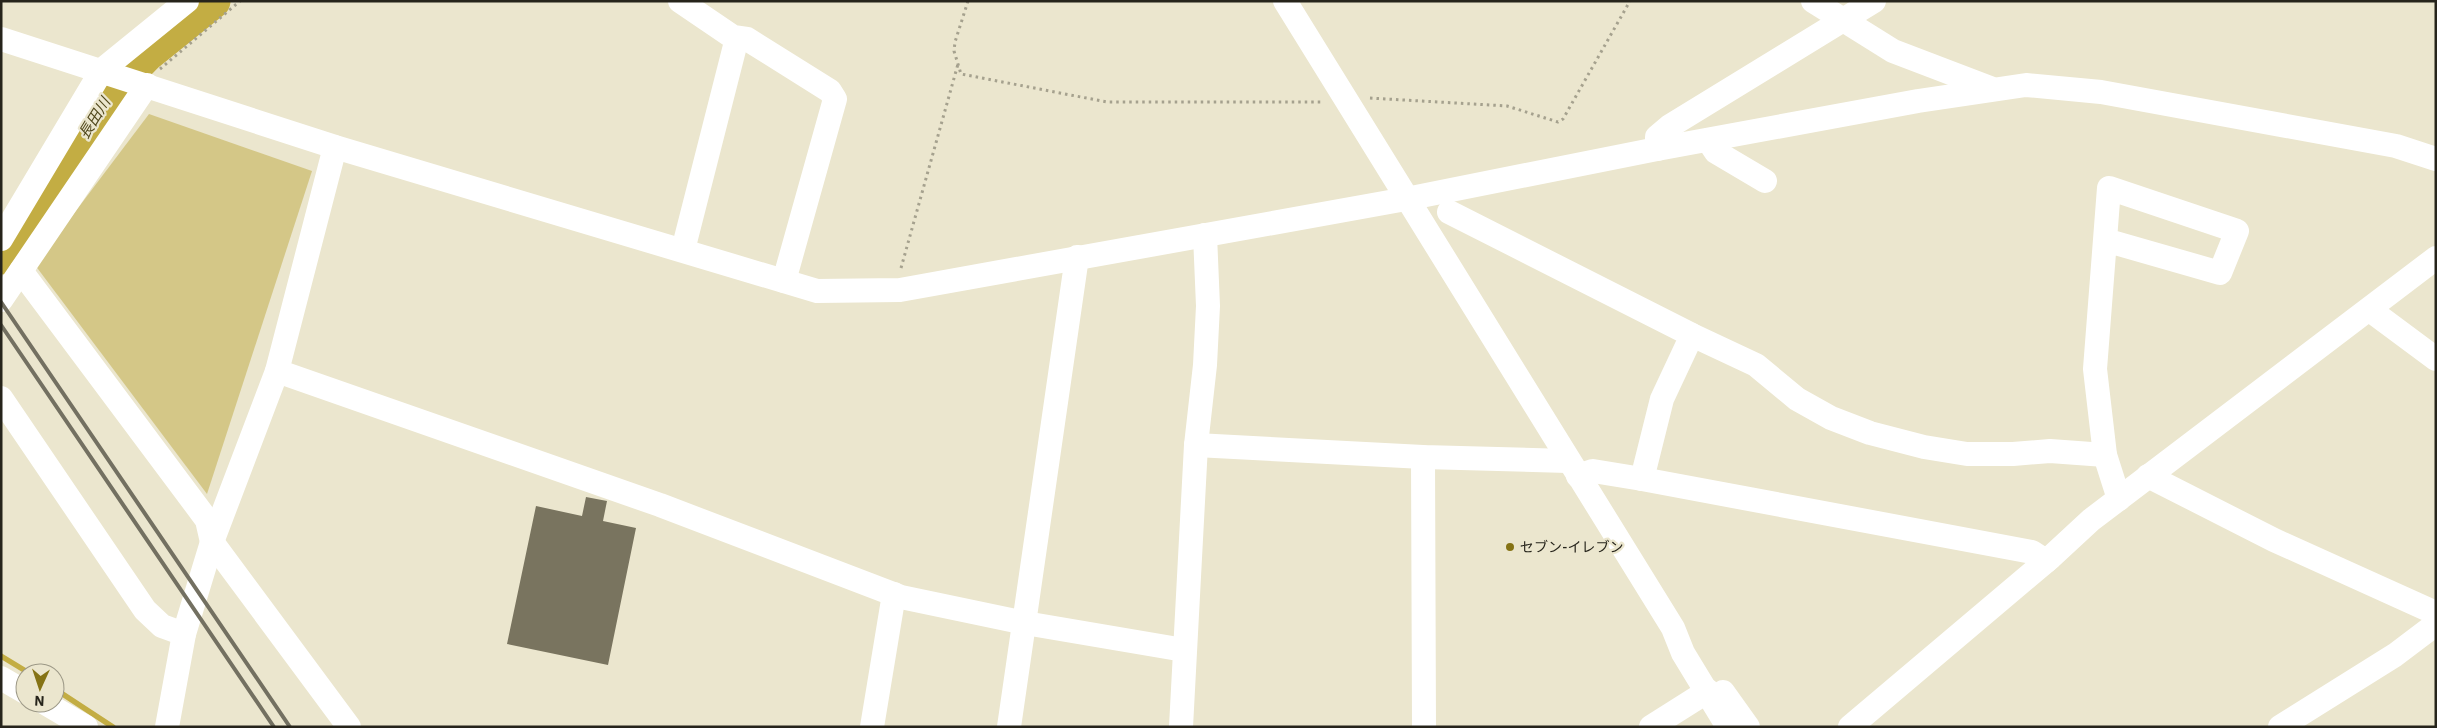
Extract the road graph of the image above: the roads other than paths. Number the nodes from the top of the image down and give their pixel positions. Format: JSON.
{"nodes":[{"id":1,"x":187,"y":1,"type":"edge"},
{"id":2,"x":680,"y":1,"type":"edge"},
{"id":3,"x":1285,"y":1,"type":"edge"},
{"id":4,"x":1813,"y":1,"type":"edge"},
{"id":5,"x":1874,"y":1,"type":"edge"},
{"id":6,"x":1842,"y":21,"type":"junction"},
{"id":7,"x":737,"y":38,"type":"junction"},
{"id":8,"x":1,"y":39,"type":"edge"},
{"id":9,"x":108,"y":72,"type":"junction"},
{"id":10,"x":142,"y":83,"type":"junction"},
{"id":11,"x":1992,"y":88,"type":"junction"},
{"id":12,"x":1708,"y":140,"type":"junction"},
{"id":13,"x":335,"y":147,"type":"junction"},
{"id":14,"x":1657,"y":149,"type":"junction"},
{"id":15,"x":2436,"y":159,"type":"edge"},
{"id":16,"x":1765,"y":180,"type":"dead end"},
{"id":17,"x":1406,"y":199,"type":"junction"},
{"id":18,"x":1449,"y":212,"type":"dead end"},
{"id":19,"x":1205,"y":235,"type":"junction"},
{"id":20,"x":1,"y":240,"type":"edge"},
{"id":21,"x":2105,"y":240,"type":"junction"},
{"id":22,"x":683,"y":250,"type":"junction"},
{"id":23,"x":1077,"y":258,"type":"junction"},
{"id":24,"x":2436,"y":258,"type":"edge"},
{"id":25,"x":21,"y":271,"type":"junction"},
{"id":26,"x":784,"y":281,"type":"junction"},
{"id":27,"x":1,"y":300,"type":"edge"},
{"id":28,"x":2370,"y":310,"type":"junction"},
{"id":29,"x":1692,"y":335,"type":"junction"},
{"id":30,"x":2436,"y":358,"type":"edge"},
{"id":31,"x":277,"y":371,"type":"junction"},
{"id":32,"x":1,"y":398,"type":"edge"},
{"id":33,"x":1196,"y":445,"type":"junction"},
{"id":34,"x":2105,"y":455,"type":"junction"},
{"id":35,"x":1423,"y":457,"type":"junction"},
{"id":36,"x":1573,"y":468,"type":"junction"},
{"id":37,"x":2148,"y":476,"type":"junction"},
{"id":38,"x":1642,"y":479,"type":"junction"},
{"id":39,"x":2119,"y":499,"type":"junction"},
{"id":40,"x":212,"y":542,"type":"junction"},
{"id":41,"x":2046,"y":561,"type":"junction"},
{"id":42,"x":894,"y":594,"type":"junction"},
{"id":43,"x":2436,"y":618,"type":"edge"},
{"id":44,"x":1025,"y":623,"type":"junction"},
{"id":45,"x":2436,"y":624,"type":"edge"},
{"id":46,"x":1673,"y":628,"type":"junction"},
{"id":47,"x":184,"y":634,"type":"junction"},
{"id":48,"x":1184,"y":650,"type":"junction"},
{"id":49,"x":1,"y":678,"type":"edge"},
{"id":50,"x":15,"y":686,"type":"edge"},
{"id":51,"x":1708,"y":691,"type":"junction"},
{"id":52,"x":62,"y":713,"type":"edge"},
{"id":53,"x":86,"y":727,"type":"edge"},
{"id":54,"x":167,"y":727,"type":"edge"},
{"id":55,"x":349,"y":727,"type":"edge"},
{"id":56,"x":872,"y":727,"type":"edge"},
{"id":57,"x":1009,"y":727,"type":"edge"},
{"id":58,"x":1180,"y":727,"type":"edge"},
{"id":59,"x":1424,"y":727,"type":"edge"},
{"id":60,"x":1651,"y":727,"type":"edge"},
{"id":61,"x":1728,"y":727,"type":"edge"},
{"id":62,"x":1748,"y":727,"type":"edge"},
{"id":63,"x":1850,"y":727,"type":"edge"},
{"id":64,"x":2280,"y":727,"type":"edge"}],
"edges":[{"from":1,"to":9,"type":"street"},
{"from":2,"to":7,"type":"street"},
{"from":3,"to":17,"type":"street"},
{"from":4,"to":6,"type":"street"},
{"from":5,"to":6,"type":"street"},
{"from":6,"to":11,"type":"street"},
{"from":6,"to":14,"type":"street"},
{"from":7,"to":22,"type":"street"},
{"from":7,"to":26,"type":"street"},
{"from":8,"to":9,"type":"street"},
{"from":9,"to":10,"type":"street"},
{"from":9,"to":20,"type":"street"},
{"from":10,"to":13,"type":"street"},
{"from":10,"to":25,"type":"street"},
{"from":11,"to":12,"type":"street"},
{"from":11,"to":15,"type":"street"},
{"from":12,"to":14,"type":"street"},
{"from":12,"to":16,"type":"street"},
{"from":13,"to":22,"type":"street"},
{"from":13,"to":31,"type":"street"},
{"from":14,"to":17,"type":"street"},
{"from":17,"to":19,"type":"street"},
{"from":17,"to":36,"type":"street"},
{"from":18,"to":29,"type":"street"},
{"from":19,"to":23,"type":"street"},
{"from":19,"to":33,"type":"street"},
{"from":21,"to":21,"type":"street"},
{"from":21,"to":34,"type":"street"},
{"from":22,"to":26,"type":"street"},
{"from":23,"to":26,"type":"street"},
{"from":23,"to":44,"type":"street"},
{"from":24,"to":28,"type":"street"},
{"from":25,"to":27,"type":"street"},
{"from":25,"to":40,"type":"street"},
{"from":28,"to":30,"type":"street"},
{"from":28,"to":37,"type":"street"},
{"from":29,"to":34,"type":"street"},
{"from":29,"to":38,"type":"street"},
{"from":31,"to":40,"type":"street"},
{"from":31,"to":42,"type":"street"},
{"from":32,"to":47,"type":"street"},
{"from":33,"to":35,"type":"street"},
{"from":33,"to":48,"type":"street"},
{"from":34,"to":39,"type":"street"},
{"from":35,"to":36,"type":"street"},
{"from":35,"to":59,"type":"street"},
{"from":36,"to":38,"type":"street"},
{"from":36,"to":46,"type":"street"},
{"from":37,"to":39,"type":"street"},
{"from":37,"to":43,"type":"street"},
{"from":38,"to":41,"type":"street"},
{"from":39,"to":41,"type":"street"},
{"from":40,"to":47,"type":"street"},
{"from":40,"to":55,"type":"street"},
{"from":41,"to":63,"type":"street"},
{"from":42,"to":44,"type":"street"},
{"from":42,"to":56,"type":"street"},
{"from":44,"to":48,"type":"street"},
{"from":44,"to":57,"type":"street"},
{"from":45,"to":64,"type":"street"},
{"from":46,"to":51,"type":"street"},
{"from":46,"to":62,"type":"street"},
{"from":47,"to":54,"type":"street"},
{"from":48,"to":58,"type":"street"},
{"from":49,"to":50,"type":"street"},
{"from":51,"to":60,"type":"street"},
{"from":51,"to":61,"type":"street"},
{"from":52,"to":53,"type":"street"}]}
